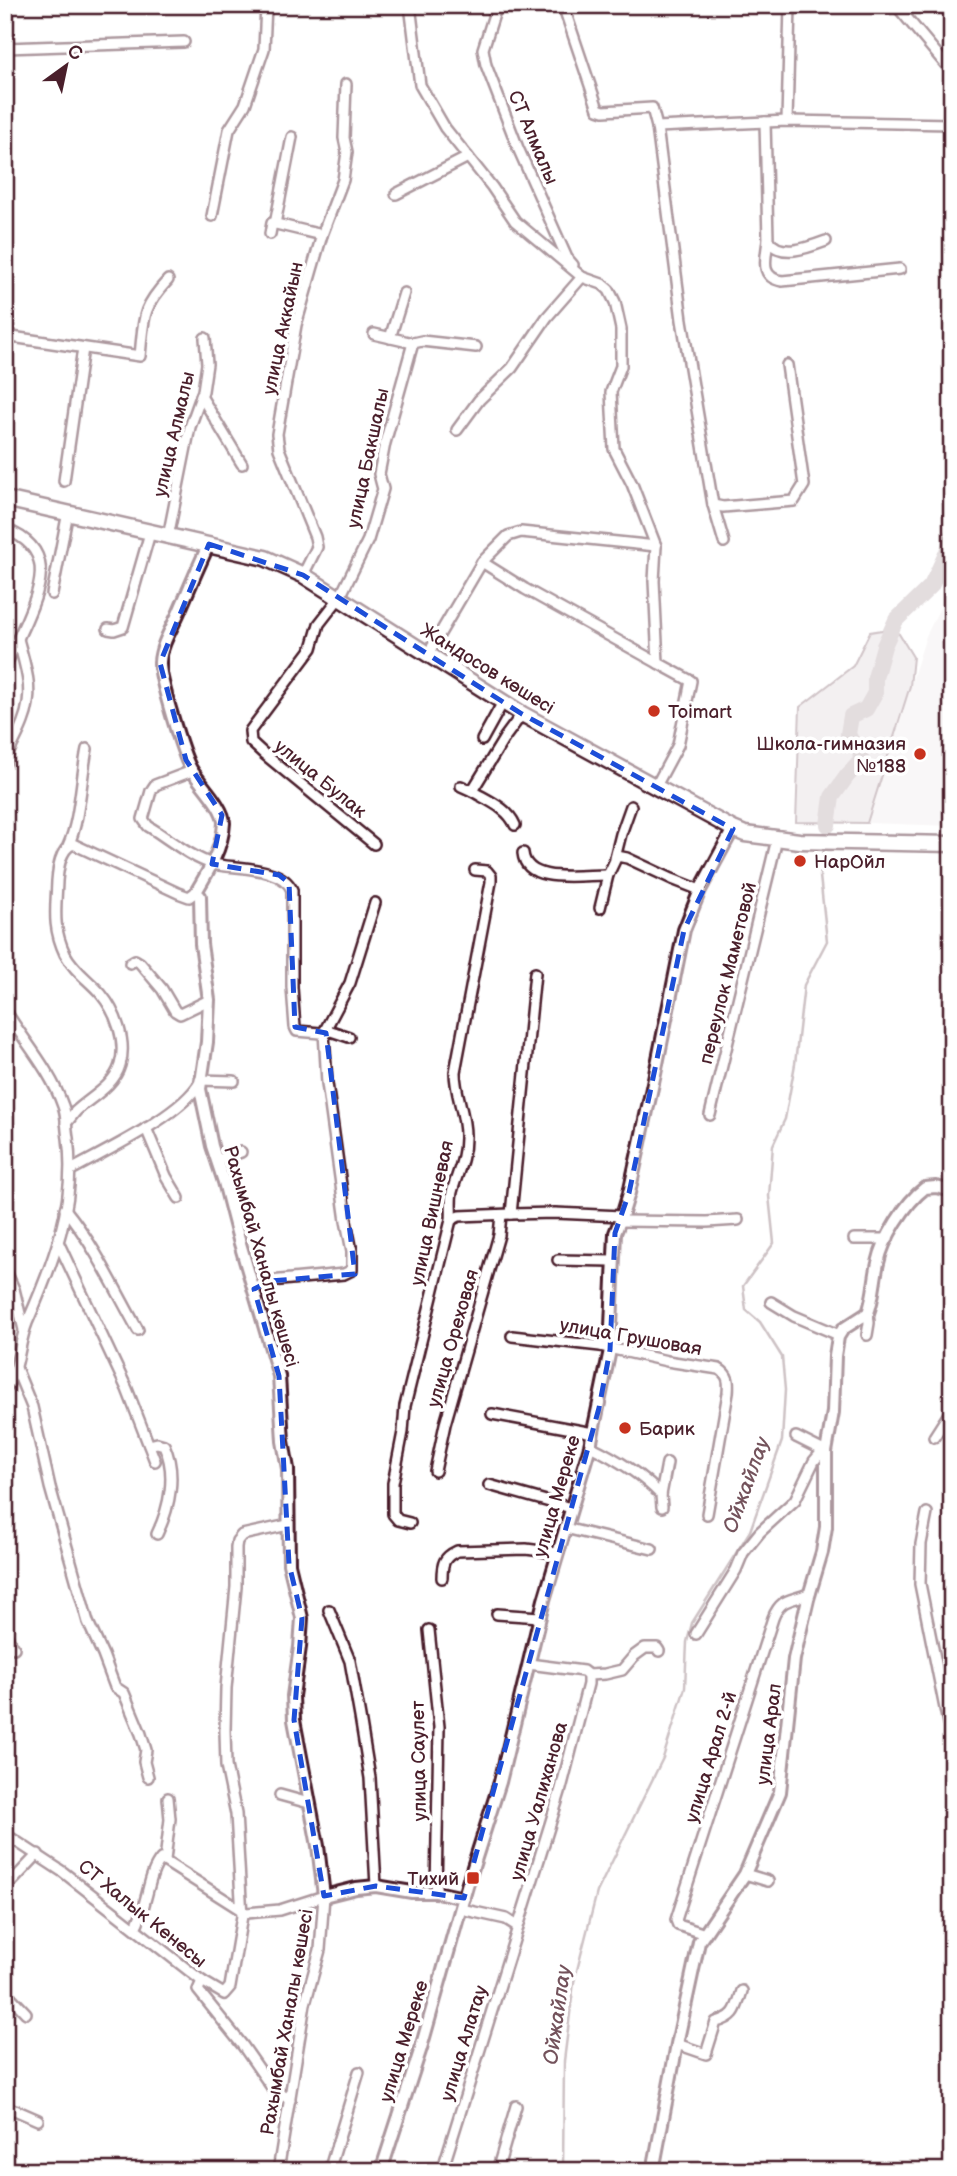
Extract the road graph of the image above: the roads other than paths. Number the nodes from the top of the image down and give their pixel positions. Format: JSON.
{"nodes":[{"id":1,"x":266,"y":5,"type":"edge"},
{"id":2,"x":410,"y":5,"type":"edge"},
{"id":3,"x":497,"y":5,"type":"edge"},
{"id":4,"x":563,"y":5,"type":"edge"},
{"id":5,"x":790,"y":5,"type":"edge"},
{"id":6,"x":896,"y":5,"type":"edge"},
{"id":7,"x":184,"y":42,"type":"dead end"},
{"id":8,"x":5,"y":48,"type":"edge"},
{"id":9,"x":952,"y":72,"type":"edge"},
{"id":10,"x":346,"y":83,"type":"dead end"},
{"id":11,"x":787,"y":121,"type":"junction"},
{"id":12,"x":765,"y":122,"type":"junction"},
{"id":13,"x":952,"y":124,"type":"edge"},
{"id":14,"x":656,"y":127,"type":"junction"},
{"id":15,"x":292,"y":137,"type":"dead end"},
{"id":16,"x":468,"y":158,"type":"junction"},
{"id":17,"x":396,"y":194,"type":"dead end"},
{"id":18,"x":212,"y":216,"type":"dead end"},
{"id":19,"x":275,"y":224,"type":"junction"},
{"id":20,"x":270,"y":234,"type":"dead end"},
{"id":21,"x":322,"y":235,"type":"junction"},
{"id":22,"x":768,"y":240,"type":"junction"},
{"id":23,"x":826,"y":241,"type":"dead end"},
{"id":24,"x":900,"y":269,"type":"dead end"},
{"id":25,"x":582,"y":277,"type":"junction"},
{"id":26,"x":168,"y":280,"type":"dead end"},
{"id":27,"x":6,"y":283,"type":"edge"},
{"id":28,"x":404,"y":293,"type":"dead end"},
{"id":29,"x":5,"y":304,"type":"edge"},
{"id":30,"x":374,"y":334,"type":"dead end"},
{"id":31,"x":5,"y":336,"type":"edge"},
{"id":32,"x":205,"y":338,"type":"dead end"},
{"id":33,"x":390,"y":338,"type":"junction"},
{"id":34,"x":413,"y":343,"type":"junction"},
{"id":35,"x":476,"y":347,"type":"dead end"},
{"id":36,"x":83,"y":348,"type":"junction"},
{"id":37,"x":787,"y":365,"type":"dead end"},
{"id":38,"x":201,"y":396,"type":"junction"},
{"id":39,"x":457,"y":430,"type":"dead end"},
{"id":40,"x":242,"y":464,"type":"dead end"},
{"id":41,"x":64,"y":481,"type":"dead end"},
{"id":42,"x":5,"y":499,"type":"edge"},
{"id":43,"x":713,"y":505,"type":"junction"},
{"id":44,"x":68,"y":512,"type":"junction"},
{"id":45,"x":5,"y":529,"type":"edge"},
{"id":46,"x":150,"y":533,"type":"junction"},
{"id":47,"x":168,"y":537,"type":"junction"},
{"id":48,"x":724,"y":542,"type":"dead end"},
{"id":49,"x":209,"y":544,"type":"junction"},
{"id":50,"x":656,"y":546,"type":"junction"},
{"id":51,"x":482,"y":562,"type":"junction"},
{"id":52,"x":303,"y":575,"type":"junction"},
{"id":53,"x":52,"y":594,"type":"dead end"},
{"id":54,"x":340,"y":597,"type":"junction"},
{"id":55,"x":108,"y":629,"type":"dead end"},
{"id":56,"x":18,"y":639,"type":"junction"},
{"id":57,"x":428,"y":654,"type":"junction"},
{"id":58,"x":658,"y":663,"type":"junction"},
{"id":59,"x":5,"y":667,"type":"edge"},
{"id":60,"x":503,"y":702,"type":"junction"},
{"id":61,"x":522,"y":714,"type":"junction"},
{"id":62,"x":482,"y":740,"type":"dead end"},
{"id":63,"x":87,"y":749,"type":"dead end"},
{"id":64,"x":5,"y":763,"type":"edge"},
{"id":65,"x":192,"y":771,"type":"junction"},
{"id":66,"x":163,"y":774,"type":"dead end"},
{"id":67,"x":176,"y":776,"type":"junction"},
{"id":68,"x":461,"y":786,"type":"dead end"},
{"id":69,"x":655,"y":788,"type":"junction"},
{"id":70,"x":472,"y":791,"type":"junction"},
{"id":71,"x":631,"y":806,"type":"dead end"},
{"id":72,"x":515,"y":825,"type":"dead end"},
{"id":73,"x":733,"y":829,"type":"junction"},
{"id":74,"x":777,"y":839,"type":"junction"},
{"id":75,"x":71,"y":842,"type":"junction"},
{"id":76,"x":374,"y":844,"type":"dead end"},
{"id":77,"x":952,"y":844,"type":"edge"},
{"id":78,"x":523,"y":853,"type":"dead end"},
{"id":79,"x":618,"y":855,"type":"junction"},
{"id":80,"x":212,"y":864,"type":"junction"},
{"id":81,"x":475,"y":870,"type":"dead end"},
{"id":82,"x":608,"y":875,"type":"junction"},
{"id":83,"x":700,"y":890,"type":"junction"},
{"id":84,"x":196,"y":892,"type":"junction"},
{"id":85,"x":375,"y":903,"type":"dead end"},
{"id":86,"x":600,"y":908,"type":"dead end"},
{"id":87,"x":130,"y":963,"type":"dead end"},
{"id":88,"x":535,"y":972,"type":"dead end"},
{"id":89,"x":209,"y":1000,"type":"junction"},
{"id":90,"x":5,"y":1010,"type":"edge"},
{"id":91,"x":324,"y":1032,"type":"junction"},
{"id":92,"x":349,"y":1037,"type":"dead end"},
{"id":93,"x":200,"y":1081,"type":"junction"},
{"id":94,"x":234,"y":1081,"type":"dead end"},
{"id":95,"x":710,"y":1115,"type":"dead end"},
{"id":96,"x":66,"y":1123,"type":"junction"},
{"id":97,"x":146,"y":1128,"type":"junction"},
{"id":98,"x":241,"y":1152,"type":"dead end"},
{"id":99,"x":217,"y":1160,"type":"junction"},
{"id":100,"x":71,"y":1170,"type":"junction"},
{"id":101,"x":952,"y":1191,"type":"edge"},
{"id":102,"x":178,"y":1198,"type":"dead end"},
{"id":103,"x":65,"y":1209,"type":"junction"},
{"id":104,"x":506,"y":1215,"type":"junction"},
{"id":105,"x":621,"y":1218,"type":"junction"},
{"id":106,"x":450,"y":1220,"type":"junction"},
{"id":107,"x":738,"y":1220,"type":"dead end"},
{"id":108,"x":855,"y":1239,"type":"dead end"},
{"id":109,"x":888,"y":1239,"type":"junction"},
{"id":110,"x":58,"y":1244,"type":"junction"},
{"id":111,"x":558,"y":1260,"type":"dead end"},
{"id":112,"x":612,"y":1261,"type":"junction"},
{"id":113,"x":5,"y":1269,"type":"edge"},
{"id":114,"x":254,"y":1289,"type":"junction"},
{"id":115,"x":771,"y":1302,"type":"dead end"},
{"id":116,"x":868,"y":1313,"type":"junction"},
{"id":117,"x":24,"y":1330,"type":"junction"},
{"id":118,"x":138,"y":1330,"type":"dead end"},
{"id":119,"x":839,"y":1335,"type":"junction"},
{"id":120,"x":867,"y":1335,"type":"dead end"},
{"id":121,"x":512,"y":1336,"type":"dead end"},
{"id":122,"x":610,"y":1350,"type":"junction"},
{"id":123,"x":16,"y":1368,"type":"junction"},
{"id":124,"x":5,"y":1389,"type":"edge"},
{"id":125,"x":952,"y":1409,"type":"edge"},
{"id":126,"x":492,"y":1414,"type":"dead end"},
{"id":127,"x":593,"y":1433,"type":"junction"},
{"id":128,"x":796,"y":1437,"type":"dead end"},
{"id":129,"x":934,"y":1437,"type":"dead end"},
{"id":130,"x":149,"y":1445,"type":"junction"},
{"id":131,"x":590,"y":1446,"type":"junction"},
{"id":132,"x":827,"y":1452,"type":"junction"},
{"id":133,"x":155,"y":1461,"type":"dead end"},
{"id":134,"x":667,"y":1463,"type":"dead end"},
{"id":135,"x":435,"y":1471,"type":"dead end"},
{"id":136,"x":665,"y":1474,"type":"junction"},
{"id":137,"x":643,"y":1477,"type":"junction"},
{"id":138,"x":489,"y":1485,"type":"dead end"},
{"id":139,"x":661,"y":1495,"type":"junction"},
{"id":140,"x":662,"y":1507,"type":"dead end"},
{"id":141,"x":571,"y":1508,"type":"junction"},
{"id":142,"x":927,"y":1513,"type":"dead end"},
{"id":143,"x":707,"y":1514,"type":"dead end"},
{"id":144,"x":410,"y":1523,"type":"dead end"},
{"id":145,"x":288,"y":1525,"type":"junction"},
{"id":146,"x":565,"y":1528,"type":"junction"},
{"id":147,"x":157,"y":1534,"type":"dead end"},
{"id":148,"x":652,"y":1549,"type":"dead end"},
{"id":149,"x":557,"y":1553,"type":"junction"},
{"id":150,"x":442,"y":1578,"type":"dead end"},
{"id":151,"x":810,"y":1593,"type":"junction"},
{"id":152,"x":330,"y":1610,"type":"dead end"},
{"id":153,"x":497,"y":1614,"type":"dead end"},
{"id":154,"x":540,"y":1617,"type":"junction"},
{"id":155,"x":429,"y":1630,"type":"dead end"},
{"id":156,"x":696,"y":1634,"type":"dead end"},
{"id":157,"x":5,"y":1639,"type":"edge"},
{"id":158,"x":14,"y":1648,"type":"dead end"},
{"id":159,"x":659,"y":1651,"type":"dead end"},
{"id":160,"x":529,"y":1664,"type":"junction"},
{"id":161,"x":588,"y":1680,"type":"junction"},
{"id":162,"x":952,"y":1743,"type":"edge"},
{"id":163,"x":148,"y":1777,"type":"dead end"},
{"id":164,"x":279,"y":1795,"type":"dead end"},
{"id":165,"x":168,"y":1798,"type":"dead end"},
{"id":166,"x":309,"y":1802,"type":"junction"},
{"id":167,"x":5,"y":1834,"type":"edge"},
{"id":168,"x":38,"y":1854,"type":"junction"},
{"id":169,"x":165,"y":1860,"type":"junction"},
{"id":170,"x":745,"y":1874,"type":"junction"},
{"id":171,"x":768,"y":1881,"type":"dead end"},
{"id":172,"x":376,"y":1886,"type":"junction"},
{"id":173,"x":5,"y":1889,"type":"edge"},
{"id":174,"x":436,"y":1892,"type":"junction"},
{"id":175,"x":324,"y":1896,"type":"junction"},
{"id":176,"x":462,"y":1904,"type":"junction"},
{"id":177,"x":242,"y":1910,"type":"junction"},
{"id":178,"x":517,"y":1926,"type":"junction"},
{"id":179,"x":135,"y":1928,"type":"junction"},
{"id":180,"x":705,"y":1934,"type":"junction"},
{"id":181,"x":202,"y":1981,"type":"junction"},
{"id":182,"x":5,"y":1991,"type":"edge"},
{"id":183,"x":742,"y":1991,"type":"dead end"},
{"id":184,"x":26,"y":2013,"type":"dead end"},
{"id":185,"x":677,"y":2044,"type":"junction"},
{"id":186,"x":359,"y":2072,"type":"dead end"},
{"id":187,"x":290,"y":2100,"type":"junction"},
{"id":188,"x":516,"y":2106,"type":"dead end"},
{"id":189,"x":5,"y":2108,"type":"edge"},
{"id":190,"x":38,"y":2120,"type":"dead end"},
{"id":191,"x":278,"y":2171,"type":"edge"},
{"id":192,"x":329,"y":2171,"type":"edge"},
{"id":193,"x":381,"y":2171,"type":"edge"},
{"id":194,"x":442,"y":2171,"type":"edge"},
{"id":195,"x":497,"y":2171,"type":"edge"},
{"id":196,"x":653,"y":2171,"type":"edge"}],
"edges":[{"from":1,"to":18,"type":"street"},
{"from":2,"to":16,"type":"street"},
{"from":3,"to":25,"type":"street","name":"СТ Алмалы"},
{"from":4,"to":14,"type":"street"},
{"from":5,"to":11,"type":"street"},
{"from":6,"to":9,"type":"street"},
{"from":7,"to":8,"type":"street"},
{"from":10,"to":21,"type":"street","name":"улица Аккайын"},
{"from":11,"to":12,"type":"street"},
{"from":11,"to":13,"type":"street"},
{"from":12,"to":14,"type":"street"},
{"from":12,"to":22,"type":"street"},
{"from":14,"to":43,"type":"street"},
{"from":15,"to":19,"type":"street"},
{"from":16,"to":17,"type":"street"},
{"from":16,"to":25,"type":"street"},
{"from":19,"to":20,"type":"street"},
{"from":19,"to":21,"type":"street"},
{"from":21,"to":52,"type":"street","name":"улица Аккайын"},
{"from":22,"to":23,"type":"street"},
{"from":22,"to":24,"type":"street"},
{"from":25,"to":39,"type":"street"},
{"from":25,"to":50,"type":"street"},
{"from":26,"to":36,"type":"street"},
{"from":27,"to":29,"type":"street"},
{"from":28,"to":33,"type":"street"},
{"from":30,"to":33,"type":"street"},
{"from":31,"to":36,"type":"street"},
{"from":32,"to":38,"type":"street","name":"улица Алмалы"},
{"from":33,"to":34,"type":"street"},
{"from":34,"to":35,"type":"street"},
{"from":34,"to":54,"type":"street","name":"улица Бакшалы"},
{"from":36,"to":41,"type":"street"},
{"from":37,"to":43,"type":"street"},
{"from":38,"to":40,"type":"street"},
{"from":38,"to":47,"type":"street","name":"улица Алмалы"},
{"from":42,"to":44,"type":"main road","name":"Жандосов көшесі"},
{"from":43,"to":48,"type":"street"},
{"from":44,"to":46,"type":"main road","name":"Жандосов көшесі"},
{"from":44,"to":53,"type":"street"},
{"from":45,"to":56,"type":"street"},
{"from":46,"to":47,"type":"main road","name":"Жандосов көшесі"},
{"from":46,"to":55,"type":"street"},
{"from":47,"to":49,"type":"main road","name":"Жандосов көшесі"},
{"from":49,"to":52,"type":"main road","name":"Жандосов көшесі"},
{"from":49,"to":65,"type":"street"},
{"from":50,"to":51,"type":"street"},
{"from":50,"to":58,"type":"street"},
{"from":51,"to":57,"type":"street"},
{"from":51,"to":58,"type":"street"},
{"from":52,"to":54,"type":"main road","name":"Жандосов көшесі"},
{"from":54,"to":57,"type":"main road","name":"Жандосов көшесі"},
{"from":54,"to":76,"type":"street","name":"улица Булак"},
{"from":56,"to":59,"type":"street"},
{"from":56,"to":64,"type":"street"},
{"from":57,"to":60,"type":"main road","name":"Жандосов көшесі"},
{"from":58,"to":69,"type":"street"},
{"from":60,"to":61,"type":"main road","name":"Жандосов көшесі"},
{"from":60,"to":62,"type":"street"},
{"from":61,"to":69,"type":"main road","name":"Жандосов көшесі"},
{"from":61,"to":70,"type":"street"},
{"from":63,"to":75,"type":"street"},
{"from":65,"to":67,"type":"street"},
{"from":65,"to":80,"type":"street"},
{"from":66,"to":67,"type":"street"},
{"from":67,"to":80,"type":"street"},
{"from":68,"to":70,"type":"street"},
{"from":69,"to":73,"type":"main road","name":"Жандосов көшесі"},
{"from":70,"to":72,"type":"street"},
{"from":71,"to":79,"type":"street"},
{"from":73,"to":74,"type":"main road","name":"Жандосов көшесі"},
{"from":73,"to":83,"type":"street","name":"улица Мереке"},
{"from":74,"to":77,"type":"main road","name":"Жандосов көшесі"},
{"from":74,"to":95,"type":"street","name":"переулок Маметовой"},
{"from":75,"to":84,"type":"street"},
{"from":75,"to":96,"type":"street"},
{"from":78,"to":82,"type":"street"},
{"from":79,"to":82,"type":"street"},
{"from":79,"to":83,"type":"street"},
{"from":80,"to":84,"type":"street"},
{"from":80,"to":91,"type":"street"},
{"from":81,"to":106,"type":"street","name":"улица Вишневая"},
{"from":82,"to":86,"type":"street"},
{"from":83,"to":105,"type":"street","name":"улица Мереке"},
{"from":84,"to":89,"type":"street","name":"Рахымбай Ханалы көшесі"},
{"from":85,"to":91,"type":"street"},
{"from":87,"to":89,"type":"street"},
{"from":88,"to":104,"type":"street","name":"улица Ореховая"},
{"from":89,"to":93,"type":"street","name":"Рахымбай Ханалы көшесі"},
{"from":90,"to":96,"type":"street"},
{"from":91,"to":92,"type":"street"},
{"from":91,"to":114,"type":"street"},
{"from":93,"to":94,"type":"street"},
{"from":93,"to":97,"type":"street"},
{"from":93,"to":99,"type":"street","name":"Рахымбай Ханалы көшесі"},
{"from":96,"to":100,"type":"street"},
{"from":97,"to":100,"type":"street"},
{"from":97,"to":102,"type":"street"},
{"from":98,"to":99,"type":"street"},
{"from":99,"to":114,"type":"street","name":"Рахымбай Ханалы көшесі"},
{"from":100,"to":103,"type":"street"},
{"from":101,"to":109,"type":"street"},
{"from":103,"to":110,"type":"street"},
{"from":103,"to":118,"type":"street"},
{"from":104,"to":105,"type":"street"},
{"from":104,"to":106,"type":"street"},
{"from":104,"to":135,"type":"street","name":"улица Ореховая"},
{"from":105,"to":107,"type":"street"},
{"from":105,"to":112,"type":"street","name":"улица Мереке"},
{"from":106,"to":144,"type":"street","name":"улица Вишневая"},
{"from":108,"to":109,"type":"street"},
{"from":109,"to":116,"type":"street"},
{"from":110,"to":117,"type":"street"},
{"from":110,"to":130,"type":"street"},
{"from":111,"to":112,"type":"street"},
{"from":112,"to":122,"type":"street","name":"улица Мереке"},
{"from":113,"to":117,"type":"street"},
{"from":114,"to":145,"type":"street","name":"Рахымбай Ханалы көшесі"},
{"from":115,"to":119,"type":"street"},
{"from":116,"to":119,"type":"street"},
{"from":116,"to":120,"type":"street"},
{"from":117,"to":123,"type":"street"},
{"from":119,"to":132,"type":"street","name":"улица Арал"},
{"from":121,"to":122,"type":"street","name":"улица Грушовая"},
{"from":122,"to":127,"type":"street","name":"улица Мереке"},
{"from":122,"to":143,"type":"street","name":"улица Грушовая"},
{"from":123,"to":124,"type":"street"},
{"from":123,"to":163,"type":"street"},
{"from":125,"to":129,"type":"street"},
{"from":126,"to":127,"type":"street"},
{"from":127,"to":131,"type":"street","name":"улица Мереке"},
{"from":128,"to":132,"type":"street"},
{"from":130,"to":133,"type":"street"},
{"from":130,"to":147,"type":"street"},
{"from":131,"to":137,"type":"street"},
{"from":131,"to":141,"type":"street","name":"улица Мереке"},
{"from":132,"to":151,"type":"street","name":"улица Арал"},
{"from":132,"to":156,"type":"street"},
{"from":134,"to":136,"type":"street"},
{"from":136,"to":137,"type":"street"},
{"from":136,"to":139,"type":"street"},
{"from":137,"to":139,"type":"street"},
{"from":138,"to":141,"type":"street"},
{"from":139,"to":140,"type":"street"},
{"from":141,"to":146,"type":"street","name":"улица Мереке"},
{"from":142,"to":162,"type":"street"},
{"from":145,"to":166,"type":"street","name":"Рахымбай Ханалы көшесі"},
{"from":145,"to":177,"type":"street"},
{"from":146,"to":148,"type":"street"},
{"from":146,"to":149,"type":"street","name":"улица Мереке"},
{"from":149,"to":150,"type":"street"},
{"from":149,"to":154,"type":"street","name":"улица Мереке"},
{"from":151,"to":170,"type":"street","name":"улица Арал"},
{"from":151,"to":180,"type":"street","name":"улица Арал 2-й"},
{"from":152,"to":172,"type":"street"},
{"from":153,"to":154,"type":"street"},
{"from":154,"to":160,"type":"street","name":"улица Мереке"},
{"from":155,"to":174,"type":"street","name":"улица Саулет"},
{"from":157,"to":158,"type":"street"},
{"from":159,"to":161,"type":"street"},
{"from":160,"to":161,"type":"street"},
{"from":160,"to":176,"type":"street","name":"улица Мереке"},
{"from":161,"to":178,"type":"street","name":"улица Уалиханова"},
{"from":164,"to":166,"type":"street"},
{"from":165,"to":169,"type":"street"},
{"from":166,"to":175,"type":"street","name":"Рахымбай Ханалы көшесі"},
{"from":167,"to":168,"type":"street","name":"СТ Халык Кенесы"},
{"from":168,"to":173,"type":"street"},
{"from":168,"to":179,"type":"street","name":"СТ Халык Кенесы"},
{"from":169,"to":177,"type":"street"},
{"from":169,"to":179,"type":"street"},
{"from":170,"to":171,"type":"street"},
{"from":170,"to":180,"type":"street","name":"улица Арал"},
{"from":172,"to":174,"type":"street"},
{"from":172,"to":175,"type":"street"},
{"from":174,"to":176,"type":"street"},
{"from":175,"to":177,"type":"street"},
{"from":175,"to":187,"type":"street","name":"Рахымбай Ханалы көшесі"},
{"from":176,"to":178,"type":"street"},
{"from":176,"to":193,"type":"street","name":"улица Мереке"},
{"from":177,"to":181,"type":"street"},
{"from":178,"to":194,"type":"street","name":"улица Алатау"},
{"from":179,"to":181,"type":"street","name":"СТ Халык Кенесы"},
{"from":180,"to":185,"type":"street","name":"улица Арал"},
{"from":181,"to":187,"type":"street","name":"СТ Халык Кенесы"},
{"from":182,"to":184,"type":"street"},
{"from":183,"to":185,"type":"street"},
{"from":185,"to":196,"type":"street","name":"улица Арал"},
{"from":186,"to":192,"type":"street"},
{"from":187,"to":191,"type":"street","name":"Рахымбай Ханалы көшесі"},
{"from":188,"to":195,"type":"street"},
{"from":189,"to":190,"type":"street"}]}
